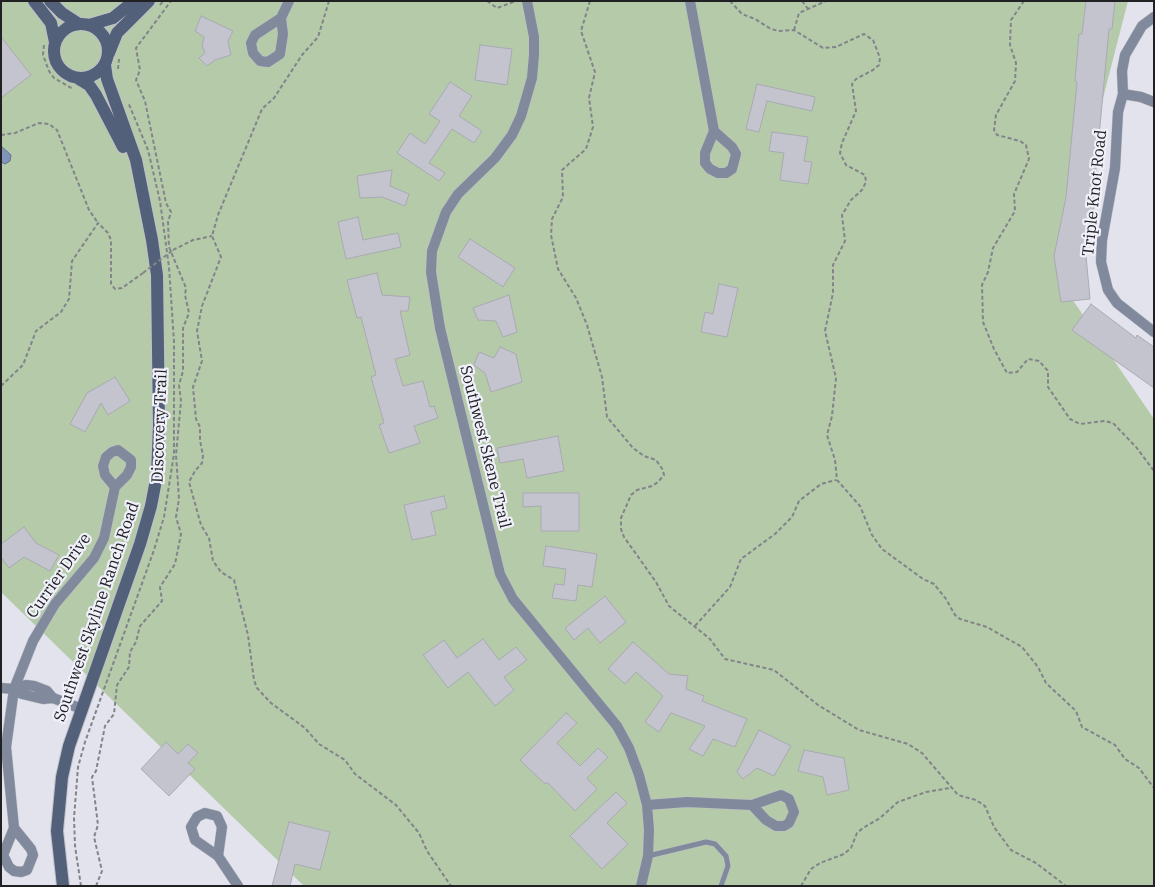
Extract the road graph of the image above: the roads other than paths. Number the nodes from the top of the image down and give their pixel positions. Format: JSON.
{"nodes":[{"id":1,"x":34,"y":1,"type":"edge"},
{"id":2,"x":50,"y":1,"type":"edge"},
{"id":3,"x":134,"y":1,"type":"edge"},
{"id":4,"x":149,"y":1,"type":"edge"},
{"id":5,"x":289,"y":1,"type":"edge"},
{"id":6,"x":527,"y":1,"type":"edge"},
{"id":7,"x":690,"y":1,"type":"edge"},
{"id":8,"x":1154,"y":17,"type":"edge"},
{"id":9,"x":281,"y":18,"type":"dead end"},
{"id":10,"x":84,"y":24,"type":"junction"},
{"id":11,"x":50,"y":40,"type":"junction"},
{"id":12,"x":107,"y":60,"type":"junction"},
{"id":13,"x":77,"y":85,"type":"junction"},
{"id":14,"x":1123,"y":94,"type":"junction"},
{"id":15,"x":1154,"y":102,"type":"edge"},
{"id":16,"x":714,"y":130,"type":"dead end"},
{"id":17,"x":137,"y":169,"type":"junction"},
{"id":18,"x":1154,"y":332,"type":"edge"},
{"id":19,"x":115,"y":487,"type":"dead end"},
{"id":20,"x":1,"y":688,"type":"edge"},
{"id":21,"x":14,"y":689,"type":"junction"},
{"id":22,"x":82,"y":709,"type":"junction"},
{"id":23,"x":646,"y":805,"type":"junction"},
{"id":24,"x":752,"y":805,"type":"dead end"},
{"id":25,"x":14,"y":828,"type":"dead end"},
{"id":26,"x":218,"y":856,"type":"dead end"},
{"id":27,"x":648,"y":856,"type":"junction"},
{"id":28,"x":63,"y":886,"type":"edge"},
{"id":29,"x":238,"y":886,"type":"edge"},
{"id":30,"x":641,"y":886,"type":"edge"},
{"id":31,"x":721,"y":886,"type":"edge"}],
"edges":[{"from":1,"to":11,"type":"street"},
{"from":2,"to":10,"type":"street"},
{"from":3,"to":10,"type":"street"},
{"from":4,"to":12,"type":"street"},
{"from":5,"to":9,"type":"street"},
{"from":6,"to":23,"type":"street","name":"Southwest Skene Trail"},
{"from":7,"to":16,"type":"street"},
{"from":8,"to":14,"type":"street","name":"Triple Knot Road"},
{"from":10,"to":11,"type":"street"},
{"from":10,"to":12,"type":"street"},
{"from":11,"to":13,"type":"street"},
{"from":12,"to":13,"type":"street"},
{"from":12,"to":17,"type":"street"},
{"from":13,"to":17,"type":"street"},
{"from":14,"to":15,"type":"street"},
{"from":14,"to":18,"type":"street","name":"Triple Knot Road"},
{"from":17,"to":22,"type":"street","name":"Southwest Skyline Ranch Road"},
{"from":19,"to":21,"type":"street","name":"Currier Drive"},
{"from":20,"to":21,"type":"street"},
{"from":21,"to":22,"type":"street"},
{"from":21,"to":25,"type":"street","name":"Currier Drive"},
{"from":22,"to":28,"type":"street","name":"Southwest Skyline Ranch Road"},
{"from":23,"to":24,"type":"street"},
{"from":23,"to":27,"type":"street","name":"Southwest Skene Trail"},
{"from":26,"to":29,"type":"street"},
{"from":27,"to":30,"type":"street","name":"Southwest Skene Trail"},
{"from":27,"to":31,"type":"lane"}]}
